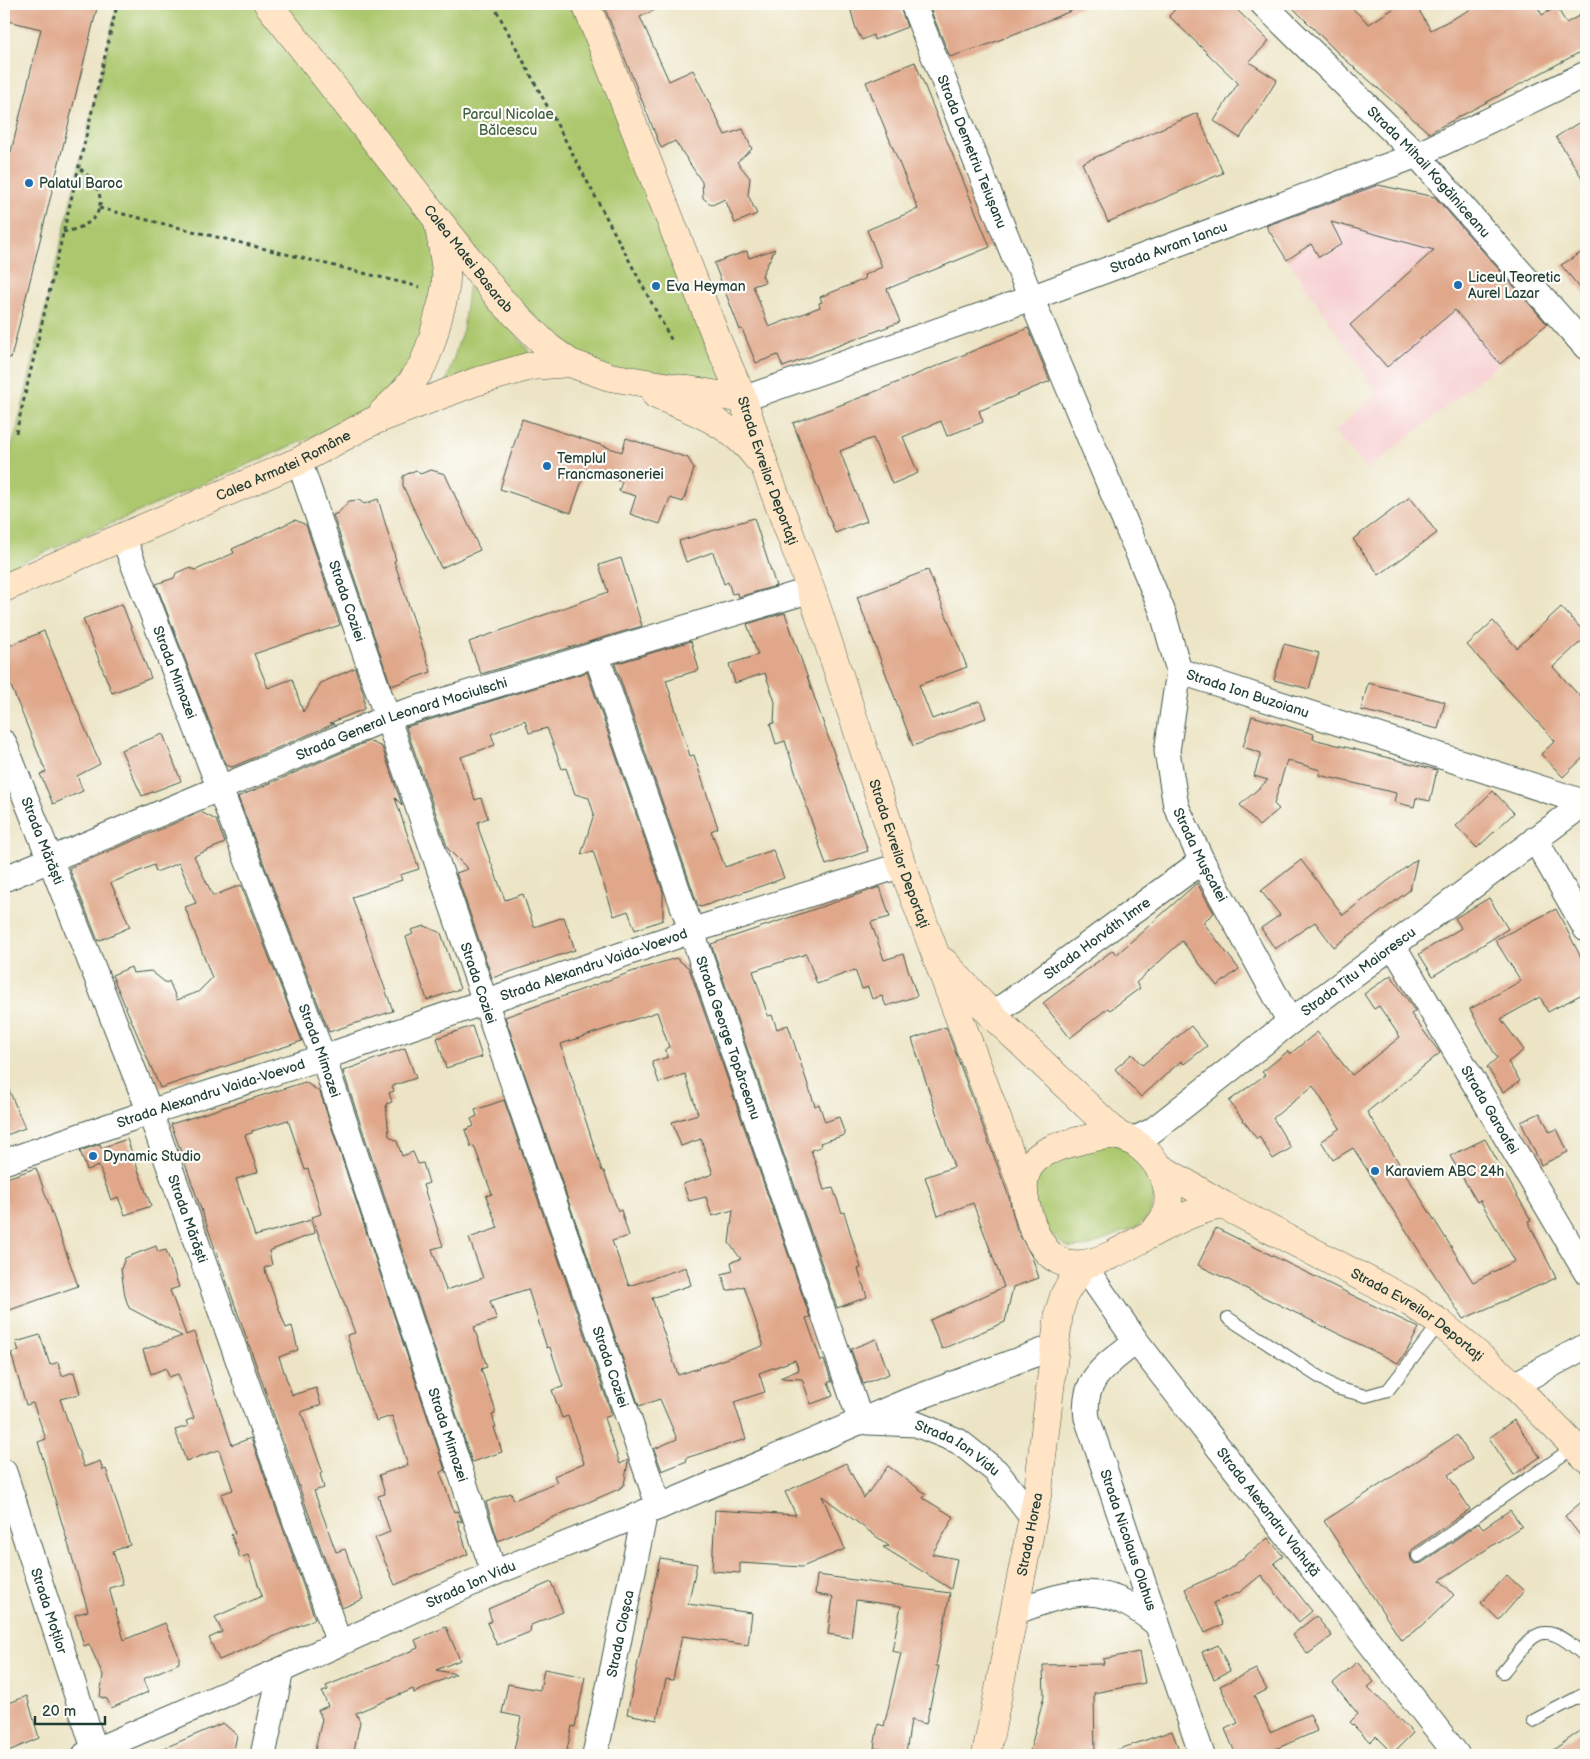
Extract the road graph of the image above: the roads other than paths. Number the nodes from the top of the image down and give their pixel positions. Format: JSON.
{"nodes":[{"id":1,"x":268,"y":4,"type":"edge"},
{"id":2,"x":586,"y":4,"type":"edge"},
{"id":3,"x":913,"y":4,"type":"edge"},
{"id":4,"x":1263,"y":4,"type":"edge"},
{"id":5,"x":1586,"y":74,"type":"edge"},
{"id":6,"x":1417,"y":155,"type":"junction"},
{"id":7,"x":438,"y":220,"type":"junction"},
{"id":8,"x":1031,"y":298,"type":"junction"},
{"id":9,"x":1586,"y":347,"type":"edge"},
{"id":10,"x":570,"y":363,"type":"junction"},
{"id":11,"x":610,"y":377,"type":"junction"},
{"id":12,"x":743,"y":399,"type":"junction"},
{"id":13,"x":371,"y":422,"type":"junction"},
{"id":14,"x":299,"y":460,"type":"junction"},
{"id":15,"x":766,"y":470,"type":"junction"},
{"id":16,"x":123,"y":537,"type":"junction"},
{"id":17,"x":4,"y":588,"type":"edge"},
{"id":18,"x":811,"y":590,"type":"junction"},
{"id":19,"x":596,"y":654,"type":"junction"},
{"id":20,"x":1179,"y":671,"type":"junction"},
{"id":21,"x":389,"y":717,"type":"junction"},
{"id":22,"x":4,"y":743,"type":"edge"},
{"id":23,"x":219,"y":790,"type":"junction"},
{"id":24,"x":1586,"y":803,"type":"edge"},
{"id":25,"x":1535,"y":839,"type":"junction"},
{"id":26,"x":49,"y":859,"type":"junction"},
{"id":27,"x":1202,"y":861,"type":"junction"},
{"id":28,"x":902,"y":865,"type":"junction"},
{"id":29,"x":4,"y":879,"type":"edge"},
{"id":30,"x":1586,"y":929,"type":"edge"},
{"id":31,"x":691,"y":931,"type":"junction"},
{"id":32,"x":932,"y":945,"type":"junction"},
{"id":33,"x":1394,"y":948,"type":"junction"},
{"id":34,"x":486,"y":1002,"type":"junction"},
{"id":35,"x":992,"y":1015,"type":"junction"},
{"id":36,"x":1290,"y":1022,"type":"junction"},
{"id":37,"x":323,"y":1057,"type":"junction"},
{"id":38,"x":150,"y":1112,"type":"junction"},
{"id":39,"x":1125,"y":1138,"type":"junction"},
{"id":40,"x":4,"y":1162,"type":"edge"},
{"id":41,"x":1159,"y":1167,"type":"junction"},
{"id":42,"x":1023,"y":1188,"type":"junction"},
{"id":43,"x":1223,"y":1205,"type":"junction"},
{"id":44,"x":1154,"y":1232,"type":"junction"},
{"id":45,"x":1036,"y":1236,"type":"junction"},
{"id":46,"x":1083,"y":1265,"type":"junction"},
{"id":47,"x":1586,"y":1272,"type":"edge"},
{"id":48,"x":1059,"y":1312,"type":"junction"},
{"id":49,"x":1228,"y":1318,"type":"dead end"},
{"id":50,"x":1440,"y":1323,"type":"junction"},
{"id":51,"x":1136,"y":1341,"type":"junction"},
{"id":52,"x":1586,"y":1346,"type":"edge"},
{"id":53,"x":1054,"y":1347,"type":"junction"},
{"id":54,"x":1514,"y":1385,"type":"junction"},
{"id":55,"x":861,"y":1422,"type":"junction"},
{"id":56,"x":1580,"y":1452,"type":"edge"},
{"id":57,"x":4,"y":1472,"type":"edge"},
{"id":58,"x":652,"y":1509,"type":"junction"},
{"id":59,"x":1032,"y":1517,"type":"junction"},
{"id":60,"x":1418,"y":1556,"type":"dead end"},
{"id":61,"x":494,"y":1573,"type":"junction"},
{"id":62,"x":1015,"y":1612,"type":"junction"},
{"id":63,"x":1157,"y":1624,"type":"junction"},
{"id":64,"x":339,"y":1643,"type":"junction"},
{"id":65,"x":1586,"y":1657,"type":"edge"},
{"id":66,"x":281,"y":1670,"type":"junction"},
{"id":67,"x":1503,"y":1672,"type":"dead end"},
{"id":68,"x":1586,"y":1693,"type":"edge"},
{"id":69,"x":1533,"y":1721,"type":"dead end"},
{"id":70,"x":90,"y":1753,"type":"edge"},
{"id":71,"x":263,"y":1755,"type":"edge"},
{"id":72,"x":595,"y":1755,"type":"edge"},
{"id":73,"x":986,"y":1755,"type":"edge"},
{"id":74,"x":1202,"y":1755,"type":"edge"},
{"id":75,"x":1457,"y":1755,"type":"edge"}],
"edges":[{"from":1,"to":7,"type":"main road","name":"Calea Matei Basarab"},
{"from":2,"to":12,"type":"main road","name":"Strada Evreilor Deportaţi"},
{"from":3,"to":8,"type":"street","name":"Strada Demetriu Teiușanu"},
{"from":4,"to":6,"type":"street","name":"Strada Mihail Kogălniceanu"},
{"from":5,"to":6,"type":"street","name":"Strada Avram Iancu"},
{"from":6,"to":8,"type":"street","name":"Strada Avram Iancu"},
{"from":6,"to":9,"type":"street","name":"Strada Mihail Kogălniceanu"},
{"from":7,"to":10,"type":"main road","name":"Calea Matei Basarab"},
{"from":7,"to":13,"type":"main road"},
{"from":8,"to":12,"type":"street","name":"Strada Avram Iancu"},
{"from":8,"to":20,"type":"street","name":"Strada Ion Buzoianu"},
{"from":10,"to":11,"type":"main road","name":"Calea Matei Basarab"},
{"from":10,"to":13,"type":"main road","name":"Calea Armatei Române"},
{"from":11,"to":12,"type":"main road","name":"Calea Matei Basarab"},
{"from":11,"to":15,"type":"main road"},
{"from":12,"to":15,"type":"main road","name":"Strada Evreilor Deportaţi"},
{"from":13,"to":14,"type":"main road","name":"Calea Armatei Române"},
{"from":14,"to":16,"type":"main road","name":"Calea Armatei Române"},
{"from":14,"to":21,"type":"street","name":"Strada Coziei"},
{"from":15,"to":18,"type":"main road","name":"Strada Evreilor Deportaţi"},
{"from":16,"to":17,"type":"main road","name":"Calea Armatei Române"},
{"from":16,"to":23,"type":"street","name":"Strada Mimozei"},
{"from":18,"to":19,"type":"street","name":"Strada General Leonard Mociulschi"},
{"from":18,"to":28,"type":"main road","name":"Strada Evreilor Deportaţi"},
{"from":19,"to":21,"type":"street","name":"Strada General Leonard Mociulschi"},
{"from":19,"to":31,"type":"street","name":"Strada George Topârceanu"},
{"from":20,"to":24,"type":"street","name":"Strada Ion Buzoianu"},
{"from":20,"to":27,"type":"street","name":"Strada Mușcatei"},
{"from":21,"to":23,"type":"street","name":"Strada General Leonard Mociulschi"},
{"from":21,"to":34,"type":"street","name":"Strada Coziei"},
{"from":22,"to":26,"type":"street","name":"Strada Mărăști"},
{"from":23,"to":26,"type":"street","name":"Strada General Leonard Mociulschi"},
{"from":23,"to":37,"type":"street","name":"Strada Mimozei"},
{"from":24,"to":25,"type":"street","name":"Strada Titu Maiorescu"},
{"from":25,"to":30,"type":"street"},
{"from":25,"to":33,"type":"street","name":"Strada Titu Maiorescu"},
{"from":26,"to":29,"type":"street","name":"Strada General Leonard Mociulschi"},
{"from":26,"to":38,"type":"street","name":"Strada Mărăști"},
{"from":27,"to":35,"type":"street","name":"Strada Horváth Imre"},
{"from":27,"to":36,"type":"street","name":"Strada Mușcatei"},
{"from":28,"to":31,"type":"street","name":"Strada Alexandru Vaida-Voevod"},
{"from":28,"to":32,"type":"main road","name":"Strada Evreilor Deportaţi"},
{"from":31,"to":34,"type":"street","name":"Strada Alexandru Vaida-Voevod"},
{"from":31,"to":55,"type":"street","name":"Strada George Topârceanu"},
{"from":32,"to":35,"type":"main road","name":"Strada Evreilor Deportaţi"},
{"from":32,"to":42,"type":"main road","name":"Strada Evreilor Deportaţi"},
{"from":33,"to":36,"type":"street","name":"Strada Titu Maiorescu"},
{"from":33,"to":47,"type":"street","name":"Strada Garoafei"},
{"from":34,"to":37,"type":"street","name":"Strada Alexandru Vaida-Voevod"},
{"from":34,"to":58,"type":"street","name":"Strada Coziei"},
{"from":35,"to":39,"type":"main road","name":"Strada Evreilor Deportaţi"},
{"from":36,"to":39,"type":"street","name":"Strada Titu Maiorescu"},
{"from":37,"to":38,"type":"street","name":"Strada Alexandru Vaida-Voevod"},
{"from":37,"to":61,"type":"street","name":"Strada Mimozei"},
{"from":38,"to":40,"type":"street","name":"Strada Alexandru Vaida-Voevod"},
{"from":38,"to":64,"type":"street","name":"Strada Mărăști"},
{"from":39,"to":41,"type":"main road"},
{"from":39,"to":42,"type":"main road"},
{"from":41,"to":43,"type":"main road","name":"Strada Evreilor Deportaţi"},
{"from":41,"to":44,"type":"main road"},
{"from":42,"to":45,"type":"main road"},
{"from":43,"to":44,"type":"main road"},
{"from":43,"to":50,"type":"main road","name":"Strada Evreilor Deportaţi"},
{"from":44,"to":46,"type":"main road"},
{"from":45,"to":46,"type":"main road"},
{"from":45,"to":48,"type":"main road","name":"Strada Horea"},
{"from":46,"to":48,"type":"main road","name":"Strada Horea"},
{"from":46,"to":51,"type":"street","name":"Strada Alexandru Vlahuță"},
{"from":48,"to":53,"type":"main road","name":"Strada Horea"},
{"from":49,"to":50,"type":"lane"},
{"from":50,"to":54,"type":"main road","name":"Strada Evreilor Deportaţi"},
{"from":51,"to":63,"type":"street","name":"Strada Nicolaus Olahus"},
{"from":51,"to":75,"type":"street","name":"Strada Alexandru Vlahuță"},
{"from":52,"to":54,"type":"street"},
{"from":53,"to":55,"type":"street","name":"Strada Ion Vidu"},
{"from":53,"to":59,"type":"main road","name":"Strada Horea"},
{"from":54,"to":56,"type":"main road","name":"Strada Evreilor Deportaţi"},
{"from":55,"to":58,"type":"street","name":"Strada Ion Vidu"},
{"from":55,"to":59,"type":"street","name":"Strada Ion Vidu"},
{"from":56,"to":60,"type":"lane"},
{"from":57,"to":70,"type":"street","name":"Strada Moților"},
{"from":58,"to":61,"type":"street","name":"Strada Ion Vidu"},
{"from":58,"to":72,"type":"street","name":"Strada Cloșca"},
{"from":59,"to":62,"type":"main road","name":"Strada Horea"},
{"from":61,"to":64,"type":"street","name":"Strada Ion Vidu"},
{"from":62,"to":63,"type":"street"},
{"from":62,"to":73,"type":"main road","name":"Strada Horea"},
{"from":63,"to":74,"type":"street","name":"Strada Nicolaus Olahus"},
{"from":64,"to":66,"type":"street","name":"Strada Ion Vidu"},
{"from":65,"to":67,"type":"lane"},
{"from":66,"to":70,"type":"street","name":"Strada Ion Vidu"},
{"from":66,"to":71,"type":"street"},
{"from":68,"to":69,"type":"lane"}]}
